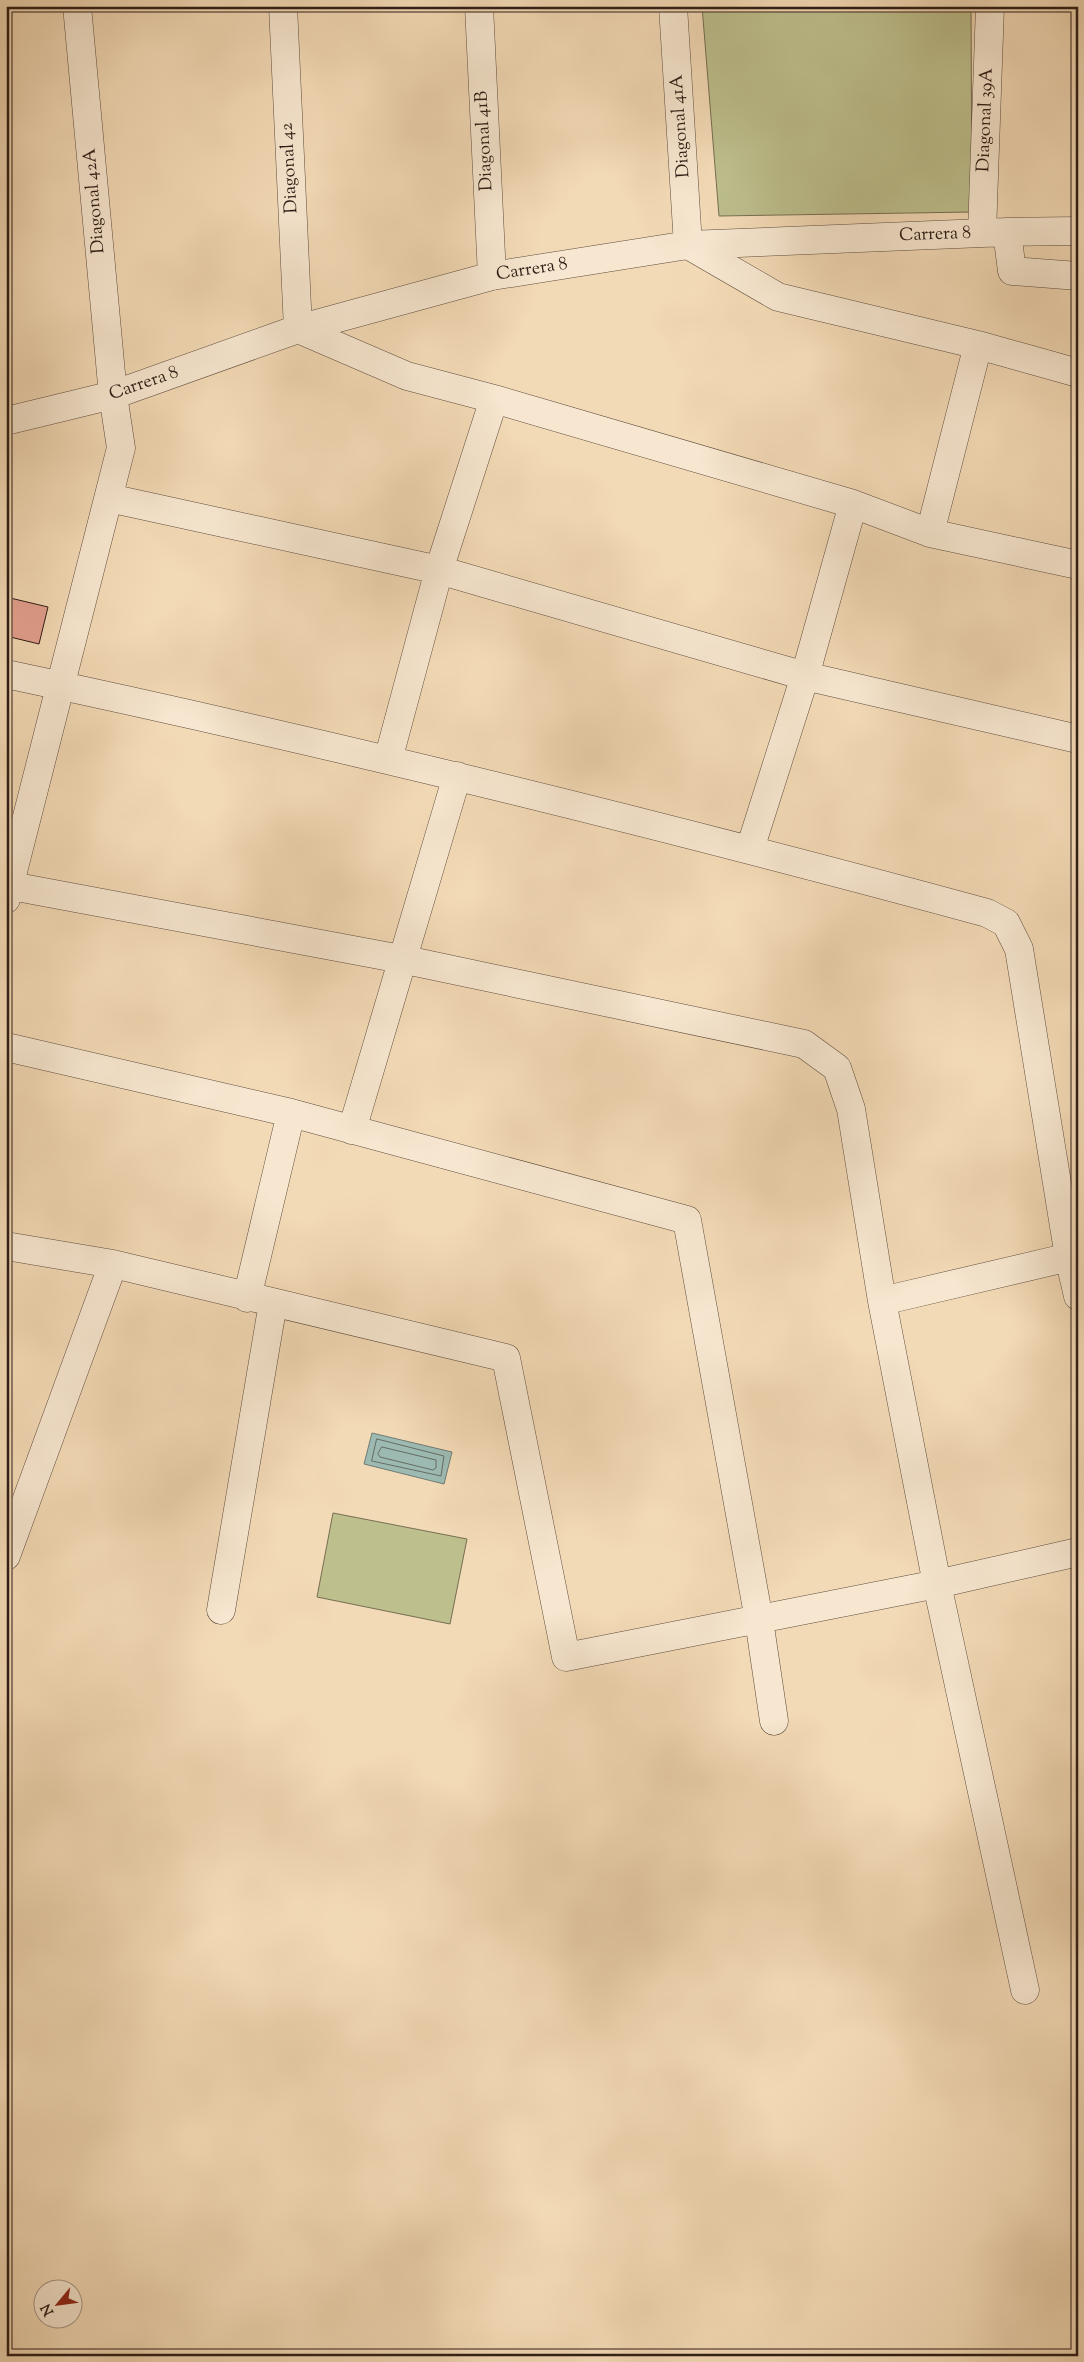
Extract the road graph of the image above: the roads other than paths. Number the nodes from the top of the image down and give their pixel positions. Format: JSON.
{"nodes":[{"id":1,"x":77,"y":6,"type":"edge"},
{"id":2,"x":283,"y":6,"type":"edge"},
{"id":3,"x":479,"y":6,"type":"edge"},
{"id":4,"x":673,"y":6,"type":"edge"},
{"id":5,"x":990,"y":6,"type":"edge"},
{"id":6,"x":1078,"y":231,"type":"edge"},
{"id":7,"x":995,"y":232,"type":"junction"},
{"id":8,"x":688,"y":245,"type":"junction"},
{"id":9,"x":492,"y":276,"type":"junction"},
{"id":10,"x":1078,"y":276,"type":"edge"},
{"id":11,"x":298,"y":329,"type":"junction"},
{"id":12,"x":978,"y":345,"type":"junction"},
{"id":13,"x":1078,"y":373,"type":"edge"},
{"id":14,"x":113,"y":395,"type":"junction"},
{"id":15,"x":494,"y":399,"type":"junction"},
{"id":16,"x":6,"y":421,"type":"edge"},
{"id":17,"x":110,"y":498,"type":"junction"},
{"id":18,"x":852,"y":504,"type":"junction"},
{"id":19,"x":930,"y":533,"type":"junction"},
{"id":20,"x":1078,"y":565,"type":"edge"},
{"id":21,"x":439,"y":570,"type":"junction"},
{"id":22,"x":6,"y":674,"type":"edge"},
{"id":23,"x":805,"y":676,"type":"junction"},
{"id":24,"x":61,"y":686,"type":"junction"},
{"id":25,"x":1078,"y":739,"type":"edge"},
{"id":26,"x":388,"y":760,"type":"junction"},
{"id":27,"x":457,"y":776,"type":"junction"},
{"id":28,"x":750,"y":849,"type":"junction"},
{"id":29,"x":7,"y":890,"type":"edge"},
{"id":30,"x":401,"y":959,"type":"junction"},
{"id":31,"x":6,"y":1047,"type":"edge"},
{"id":32,"x":291,"y":1113,"type":"junction"},
{"id":33,"x":352,"y":1130,"type":"junction"},
{"id":34,"x":6,"y":1246,"type":"edge"},
{"id":35,"x":1073,"y":1256,"type":"edge"},
{"id":36,"x":113,"y":1264,"type":"junction"},
{"id":37,"x":1078,"y":1296,"type":"edge"},
{"id":38,"x":260,"y":1300,"type":"junction"},
{"id":39,"x":882,"y":1301,"type":"junction"},
{"id":40,"x":1078,"y":1552,"type":"edge"},
{"id":41,"x":6,"y":1556,"type":"edge"},
{"id":42,"x":937,"y":1584,"type":"junction"},
{"id":43,"x":221,"y":1610,"type":"dead end"},
{"id":44,"x":759,"y":1620,"type":"junction"},
{"id":45,"x":774,"y":1721,"type":"dead end"},
{"id":46,"x":1025,"y":1990,"type":"dead end"}],
"edges":[{"from":1,"to":14,"type":"street","name":"Diagonal 42A"},
{"from":2,"to":11,"type":"street","name":"Diagonal 42"},
{"from":3,"to":9,"type":"street","name":"Diagonal 41B"},
{"from":4,"to":8,"type":"street","name":"Diagonal 41A"},
{"from":5,"to":7,"type":"street","name":"Diagonal 39A"},
{"from":6,"to":7,"type":"street","name":"Carrera 8"},
{"from":7,"to":8,"type":"street","name":"Carrera 8"},
{"from":7,"to":10,"type":"street","name":"Diagonal 39A"},
{"from":8,"to":9,"type":"street","name":"Carrera 8"},
{"from":8,"to":12,"type":"street"},
{"from":9,"to":11,"type":"street","name":"Carrera 8"},
{"from":11,"to":14,"type":"street","name":"Carrera 8"},
{"from":11,"to":15,"type":"street"},
{"from":12,"to":13,"type":"street"},
{"from":12,"to":19,"type":"street"},
{"from":14,"to":16,"type":"street","name":"Carrera 8"},
{"from":14,"to":17,"type":"street","name":"Diagonal 42A"},
{"from":15,"to":18,"type":"street"},
{"from":15,"to":21,"type":"street"},
{"from":17,"to":21,"type":"street"},
{"from":17,"to":24,"type":"street","name":"Diagonal 42A"},
{"from":18,"to":19,"type":"street"},
{"from":18,"to":23,"type":"street"},
{"from":19,"to":20,"type":"street"},
{"from":21,"to":23,"type":"street"},
{"from":21,"to":26,"type":"street"},
{"from":22,"to":24,"type":"street"},
{"from":23,"to":25,"type":"street"},
{"from":23,"to":28,"type":"street"},
{"from":24,"to":26,"type":"street"},
{"from":24,"to":29,"type":"street","name":"Diagonal 42A"},
{"from":26,"to":27,"type":"street"},
{"from":27,"to":28,"type":"street"},
{"from":27,"to":30,"type":"street"},
{"from":28,"to":35,"type":"street"},
{"from":29,"to":30,"type":"street"},
{"from":30,"to":33,"type":"street"},
{"from":30,"to":39,"type":"street"},
{"from":31,"to":32,"type":"street"},
{"from":32,"to":33,"type":"street"},
{"from":32,"to":38,"type":"street"},
{"from":33,"to":44,"type":"street"},
{"from":34,"to":36,"type":"street"},
{"from":35,"to":37,"type":"street"},
{"from":35,"to":39,"type":"street"},
{"from":36,"to":38,"type":"street"},
{"from":36,"to":41,"type":"street"},
{"from":38,"to":43,"type":"street"},
{"from":38,"to":44,"type":"street"},
{"from":39,"to":42,"type":"street"},
{"from":40,"to":42,"type":"street"},
{"from":42,"to":44,"type":"street"},
{"from":42,"to":46,"type":"street"},
{"from":44,"to":45,"type":"street"}]}
